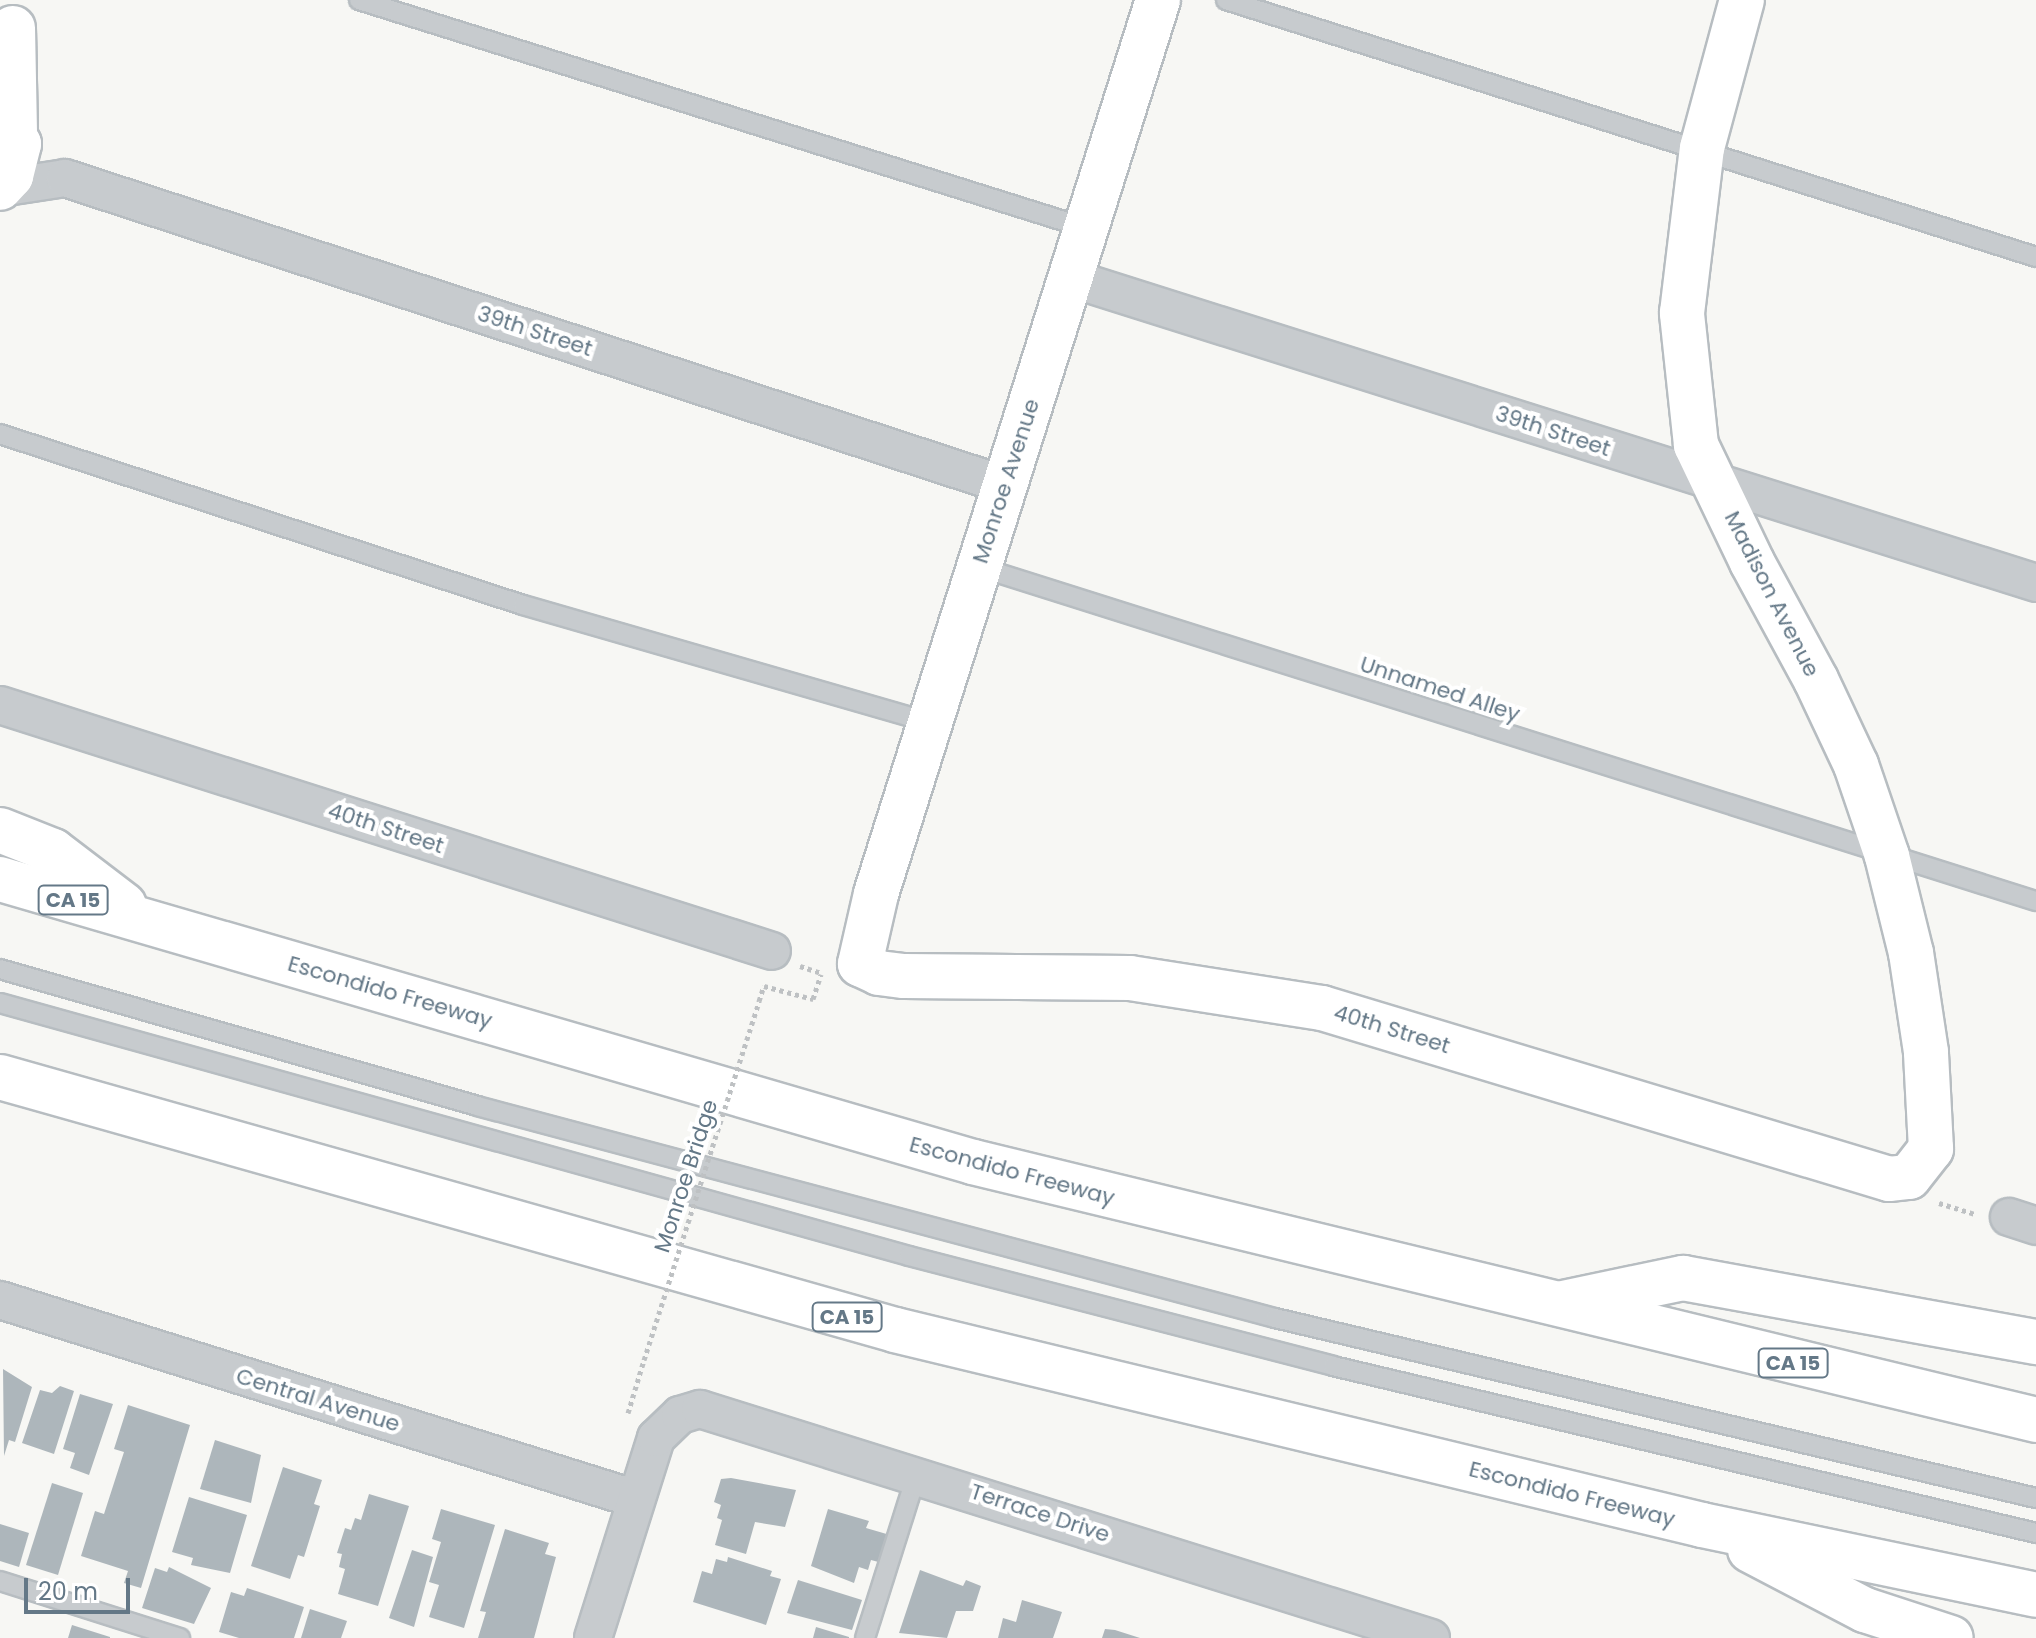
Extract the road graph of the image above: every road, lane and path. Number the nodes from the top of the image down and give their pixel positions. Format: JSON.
{"nodes":[{"id":1,"x":359,"y":0,"type":"edge"},
{"id":2,"x":1158,"y":0,"type":"edge"},
{"id":3,"x":1226,"y":0,"type":"edge"},
{"id":4,"x":1742,"y":0,"type":"edge"},
{"id":5,"x":12,"y":26,"type":"edge"},
{"id":6,"x":8,"y":121,"type":"edge"},
{"id":7,"x":1702,"y":148,"type":"junction"},
{"id":8,"x":65,"y":178,"type":"junction"},
{"id":9,"x":0,"y":188,"type":"edge"},
{"id":10,"x":1086,"y":228,"type":"junction"},
{"id":11,"x":2036,"y":257,"type":"edge"},
{"id":12,"x":1070,"y":278,"type":"junction"},
{"id":13,"x":0,"y":434,"type":"edge"},
{"id":14,"x":1715,"y":483,"type":"junction"},
{"id":15,"x":1005,"y":485,"type":"junction"},
{"id":16,"x":979,"y":567,"type":"junction"},
{"id":17,"x":2036,"y":583,"type":"edge"},
{"id":18,"x":0,"y":705,"type":"edge"},
{"id":19,"x":930,"y":722,"type":"junction"},
{"id":20,"x":0,"y":830,"type":"edge"},
{"id":21,"x":1887,"y":856,"type":"junction"},
{"id":22,"x":0,"y":879,"type":"edge"},
{"id":23,"x":2036,"y":901,"type":"edge"},
{"id":24,"x":145,"y":921,"type":"junction"},
{"id":25,"x":772,"y":951,"type":"joint"},
{"id":26,"x":840,"y":968,"type":"junction"},
{"id":27,"x":0,"y":969,"type":"edge"},
{"id":28,"x":0,"y":1003,"type":"edge"},
{"id":29,"x":0,"y":1077,"type":"edge"},
{"id":30,"x":1909,"y":1177,"type":"junction"},
{"id":31,"x":2022,"y":1222,"type":"edge"},
{"id":32,"x":0,"y":1300,"type":"edge"},
{"id":33,"x":1550,"y":1306,"type":"junction"},
{"id":34,"x":2036,"y":1342,"type":"edge"},
{"id":35,"x":2036,"y":1420,"type":"edge"},
{"id":36,"x":621,"y":1428,"type":"dead end"},
{"id":37,"x":917,"y":1473,"type":"junction"},
{"id":38,"x":2036,"y":1498,"type":"edge"},
{"id":39,"x":636,"y":1499,"type":"junction"},
{"id":40,"x":1702,"y":1525,"type":"junction"},
{"id":41,"x":2036,"y":1533,"type":"edge"},
{"id":42,"x":0,"y":1581,"type":"edge"},
{"id":43,"x":2036,"y":1595,"type":"edge"},
{"id":44,"x":180,"y":1638,"type":"edge"},
{"id":45,"x":593,"y":1638,"type":"edge"},
{"id":46,"x":865,"y":1638,"type":"edge"},
{"id":47,"x":1431,"y":1638,"type":"edge"},
{"id":48,"x":1951,"y":1638,"type":"edge"}],
"edges":[{"from":1,"to":10,"type":"lane"},
{"from":2,"to":10,"type":"main road","name":"Monroe Avenue"},
{"from":3,"to":7,"type":"lane"},
{"from":4,"to":7,"type":"main road","name":"Madison Avenue"},
{"from":5,"to":6,"type":"main road"},
{"from":6,"to":8,"type":"street","name":"39th Street"},
{"from":6,"to":9,"type":"main road"},
{"from":7,"to":11,"type":"lane"},
{"from":7,"to":14,"type":"main road","name":"Madison Avenue"},
{"from":8,"to":9,"type":"street","name":"39th Street"},
{"from":8,"to":15,"type":"street","name":"39th Street"},
{"from":10,"to":12,"type":"main road","name":"Monroe Avenue"},
{"from":12,"to":14,"type":"street","name":"39th Street"},
{"from":12,"to":15,"type":"main road","name":"Monroe Avenue"},
{"from":13,"to":19,"type":"lane"},
{"from":14,"to":17,"type":"street","name":"39th Street"},
{"from":14,"to":21,"type":"main road","name":"Madison Avenue"},
{"from":15,"to":16,"type":"main road","name":"Monroe Avenue"},
{"from":16,"to":19,"type":"main road","name":"Monroe Avenue"},
{"from":16,"to":21,"type":"lane","name":"Unnamed Alley"},
{"from":18,"to":25,"type":"street","name":"40th Street"},
{"from":19,"to":26,"type":"main road","name":"Monroe Avenue"},
{"from":20,"to":24,"type":"main road"},
{"from":21,"to":23,"type":"lane"},
{"from":21,"to":30,"type":"main road","name":"Madison Avenue"},
{"from":22,"to":24,"type":"main road","name":"Escondido Freeway","number":"CA 15"},
{"from":24,"to":33,"type":"main road","name":"Escondido Freeway","number":"CA 15"},
{"from":25,"to":26,"type":"path"},
{"from":26,"to":30,"type":"main road","name":"40th Street"},
{"from":26,"to":36,"type":"path","name":"Monroe Bridge","bridge":true},
{"from":27,"to":38,"type":"lane"},
{"from":28,"to":41,"type":"lane"},
{"from":29,"to":40,"type":"main road","name":"Escondido Freeway","number":"CA 15"},
{"from":30,"to":31,"type":"path"},
{"from":32,"to":39,"type":"street","name":"Central Avenue"},
{"from":33,"to":34,"type":"main road"},
{"from":33,"to":35,"type":"main road","name":"Escondido Freeway","number":"CA 15"},
{"from":37,"to":39,"type":"street","name":"Terrace Drive"},
{"from":37,"to":46,"type":"lane"},
{"from":37,"to":47,"type":"street","name":"Terrace Drive"},
{"from":39,"to":45,"type":"street"},
{"from":40,"to":43,"type":"main road","name":"Escondido Freeway","number":"CA 15"},
{"from":40,"to":48,"type":"main road"},
{"from":42,"to":44,"type":"lane"}]}
